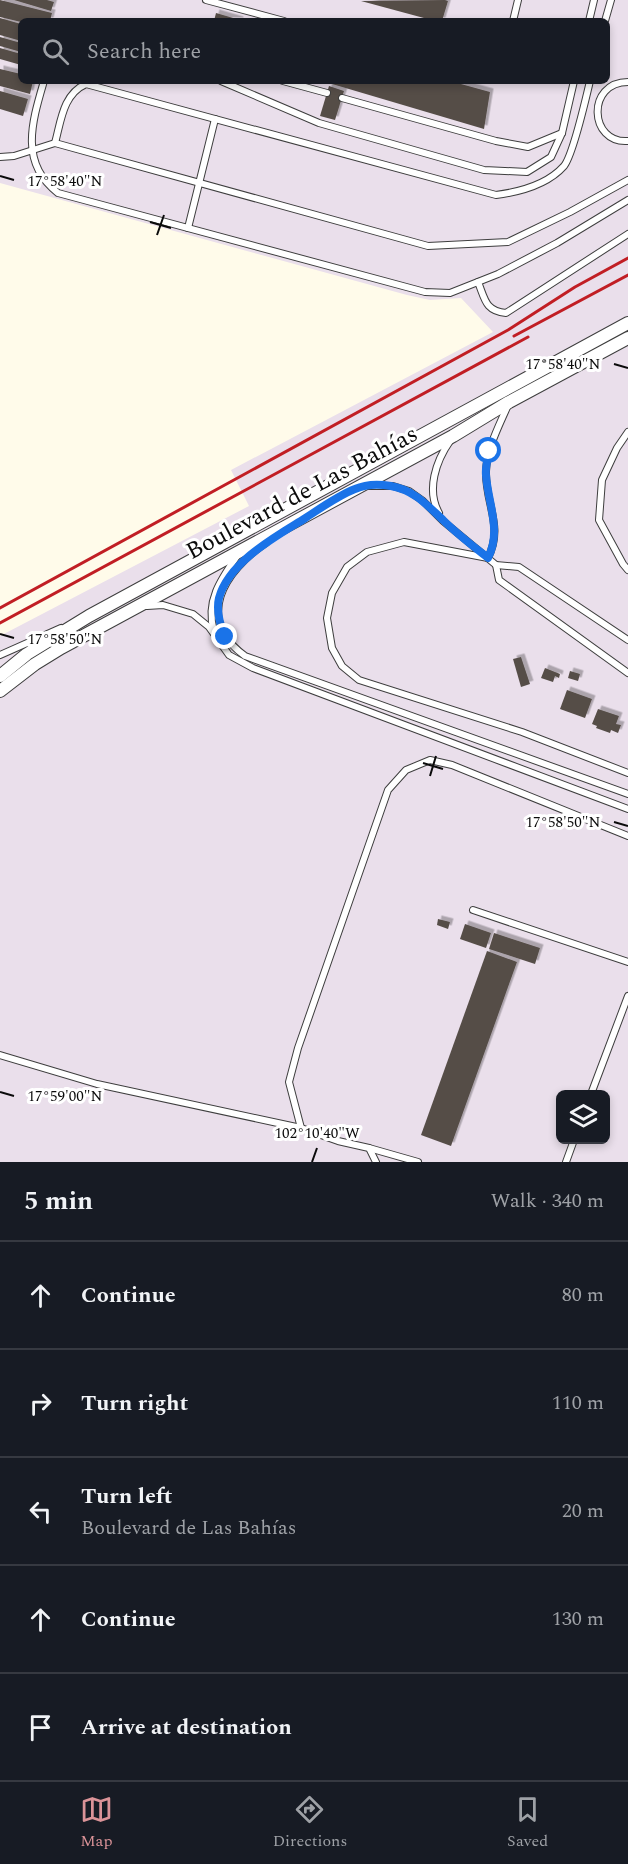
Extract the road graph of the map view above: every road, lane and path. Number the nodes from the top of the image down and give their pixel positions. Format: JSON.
{"nodes":[{"id":1,"x":206,"y":0,"type":"edge"},
{"id":2,"x":518,"y":0,"type":"edge"},
{"id":3,"x":594,"y":0,"type":"edge"},
{"id":4,"x":611,"y":0,"type":"edge"},
{"id":5,"x":273,"y":18,"type":"edge"},
{"id":6,"x":514,"y":18,"type":"edge"},
{"id":7,"x":590,"y":18,"type":"edge"},
{"id":8,"x":606,"y":18,"type":"edge"},
{"id":9,"x":628,"y":82,"type":"edge"},
{"id":10,"x":43,"y":84,"type":"edge"},
{"id":11,"x":228,"y":84,"type":"edge"},
{"id":12,"x":294,"y":84,"type":"edge"},
{"id":13,"x":573,"y":84,"type":"edge"},
{"id":14,"x":589,"y":84,"type":"edge"},
{"id":15,"x":327,"y":93,"type":"dead end"},
{"id":16,"x":342,"y":98,"type":"dead end"},
{"id":17,"x":215,"y":119,"type":"junction"},
{"id":18,"x":562,"y":133,"type":"junction"},
{"id":19,"x":628,"y":141,"type":"edge"},
{"id":20,"x":55,"y":143,"type":"junction"},
{"id":21,"x":31,"y":150,"type":"junction"},
{"id":22,"x":0,"y":157,"type":"edge"},
{"id":23,"x":628,"y":180,"type":"edge"},
{"id":24,"x":199,"y":183,"type":"junction"},
{"id":25,"x":628,"y":200,"type":"edge"},
{"id":26,"x":188,"y":228,"type":"junction"},
{"id":27,"x":628,"y":234,"type":"edge"},
{"id":28,"x":478,"y":282,"type":"junction"},
{"id":29,"x":628,"y":323,"type":"edge"},
{"id":30,"x":628,"y":338,"type":"edge"},
{"id":31,"x":509,"y":402,"type":"junction"},
{"id":32,"x":628,"y":432,"type":"edge"},
{"id":33,"x":453,"y":436,"type":"junction"},
{"id":34,"x":357,"y":488,"type":"junction"},
{"id":35,"x":329,"y":503,"type":"junction"},
{"id":36,"x":444,"y":521,"type":"junction"},
{"id":37,"x":254,"y":527,"type":"junction"},
{"id":38,"x":239,"y":552,"type":"junction"},
{"id":39,"x":488,"y":558,"type":"junction"},
{"id":40,"x":496,"y":565,"type":"junction"},
{"id":41,"x":628,"y":570,"type":"edge"},
{"id":42,"x":121,"y":614,"type":"junction"},
{"id":43,"x":89,"y":616,"type":"junction"},
{"id":44,"x":628,"y":640,"type":"edge"},
{"id":45,"x":218,"y":641,"type":"junction"},
{"id":46,"x":231,"y":646,"type":"junction"},
{"id":47,"x":0,"y":655,"type":"edge"},
{"id":48,"x":253,"y":668,"type":"junction"},
{"id":49,"x":628,"y":673,"type":"edge"},
{"id":50,"x":0,"y":676,"type":"edge"},
{"id":51,"x":0,"y":691,"type":"edge"},
{"id":52,"x":628,"y":773,"type":"edge"},
{"id":53,"x":628,"y":794,"type":"edge"},
{"id":54,"x":628,"y":809,"type":"edge"},
{"id":55,"x":628,"y":836,"type":"edge"},
{"id":56,"x":473,"y":910,"type":"dead end"},
{"id":57,"x":628,"y":962,"type":"edge"},
{"id":58,"x":628,"y":996,"type":"edge"},
{"id":59,"x":0,"y":1055,"type":"edge"},
{"id":60,"x":593,"y":1090,"type":"edge"},
{"id":61,"x":301,"y":1128,"type":"junction"},
{"id":62,"x":573,"y":1144,"type":"edge"},
{"id":63,"x":369,"y":1148,"type":"junction"},
{"id":64,"x":375,"y":1162,"type":"edge"},
{"id":65,"x":418,"y":1162,"type":"edge"},
{"id":66,"x":566,"y":1162,"type":"edge"}],
"edges":[{"from":1,"to":5,"type":"lane"},
{"from":2,"to":6,"type":"lane"},
{"from":3,"to":7,"type":"lane"},
{"from":4,"to":8,"type":"lane"},
{"from":9,"to":19,"type":"lane"},
{"from":10,"to":21,"type":"lane"},
{"from":11,"to":18,"type":"lane"},
{"from":12,"to":15,"type":"lane"},
{"from":13,"to":18,"type":"lane"},
{"from":14,"to":17,"type":"lane"},
{"from":16,"to":18,"type":"lane"},
{"from":17,"to":20,"type":"lane"},
{"from":17,"to":24,"type":"lane"},
{"from":20,"to":21,"type":"lane"},
{"from":20,"to":24,"type":"lane"},
{"from":21,"to":22,"type":"lane"},
{"from":21,"to":26,"type":"lane"},
{"from":23,"to":24,"type":"lane"},
{"from":24,"to":26,"type":"lane"},
{"from":25,"to":28,"type":"lane"},
{"from":26,"to":28,"type":"lane"},
{"from":27,"to":28,"type":"lane"},
{"from":29,"to":37,"type":"street","name":"Boulevard de Las Bahías"},
{"from":30,"to":31,"type":"street","name":"Boulevard de Las Bahías"},
{"from":31,"to":33,"type":"street","name":"Boulevard de Las Bahías"},
{"from":31,"to":39,"type":"lane"},
{"from":32,"to":41,"type":"lane"},
{"from":33,"to":34,"type":"street","name":"Boulevard de Las Bahías"},
{"from":33,"to":36,"type":"lane"},
{"from":34,"to":35,"type":"street","name":"Boulevard de Las Bahías"},
{"from":34,"to":36,"type":"lane"},
{"from":35,"to":38,"type":"street","name":"Boulevard de Las Bahías"},
{"from":35,"to":46,"type":"lane"},
{"from":36,"to":39,"type":"lane"},
{"from":37,"to":38,"type":"lane"},
{"from":37,"to":43,"type":"street","name":"Boulevard de Las Bahías"},
{"from":38,"to":42,"type":"street","name":"Boulevard de Las Bahías"},
{"from":38,"to":45,"type":"lane"},
{"from":39,"to":40,"type":"lane"},
{"from":39,"to":52,"type":"lane"},
{"from":40,"to":44,"type":"lane"},
{"from":40,"to":49,"type":"lane"},
{"from":42,"to":45,"type":"lane"},
{"from":42,"to":51,"type":"street","name":"Boulevard de Las Bahías"},
{"from":43,"to":47,"type":"lane"},
{"from":43,"to":50,"type":"street","name":"Boulevard de Las Bahías"},
{"from":45,"to":48,"type":"lane"},
{"from":46,"to":48,"type":"lane"},
{"from":46,"to":53,"type":"lane"},
{"from":48,"to":54,"type":"lane"},
{"from":55,"to":61,"type":"lane"},
{"from":56,"to":57,"type":"lane"},
{"from":58,"to":60,"type":"lane"},
{"from":59,"to":61,"type":"lane"},
{"from":61,"to":63,"type":"lane"},
{"from":62,"to":66,"type":"lane"},
{"from":63,"to":64,"type":"lane"},
{"from":63,"to":65,"type":"lane"}]}
